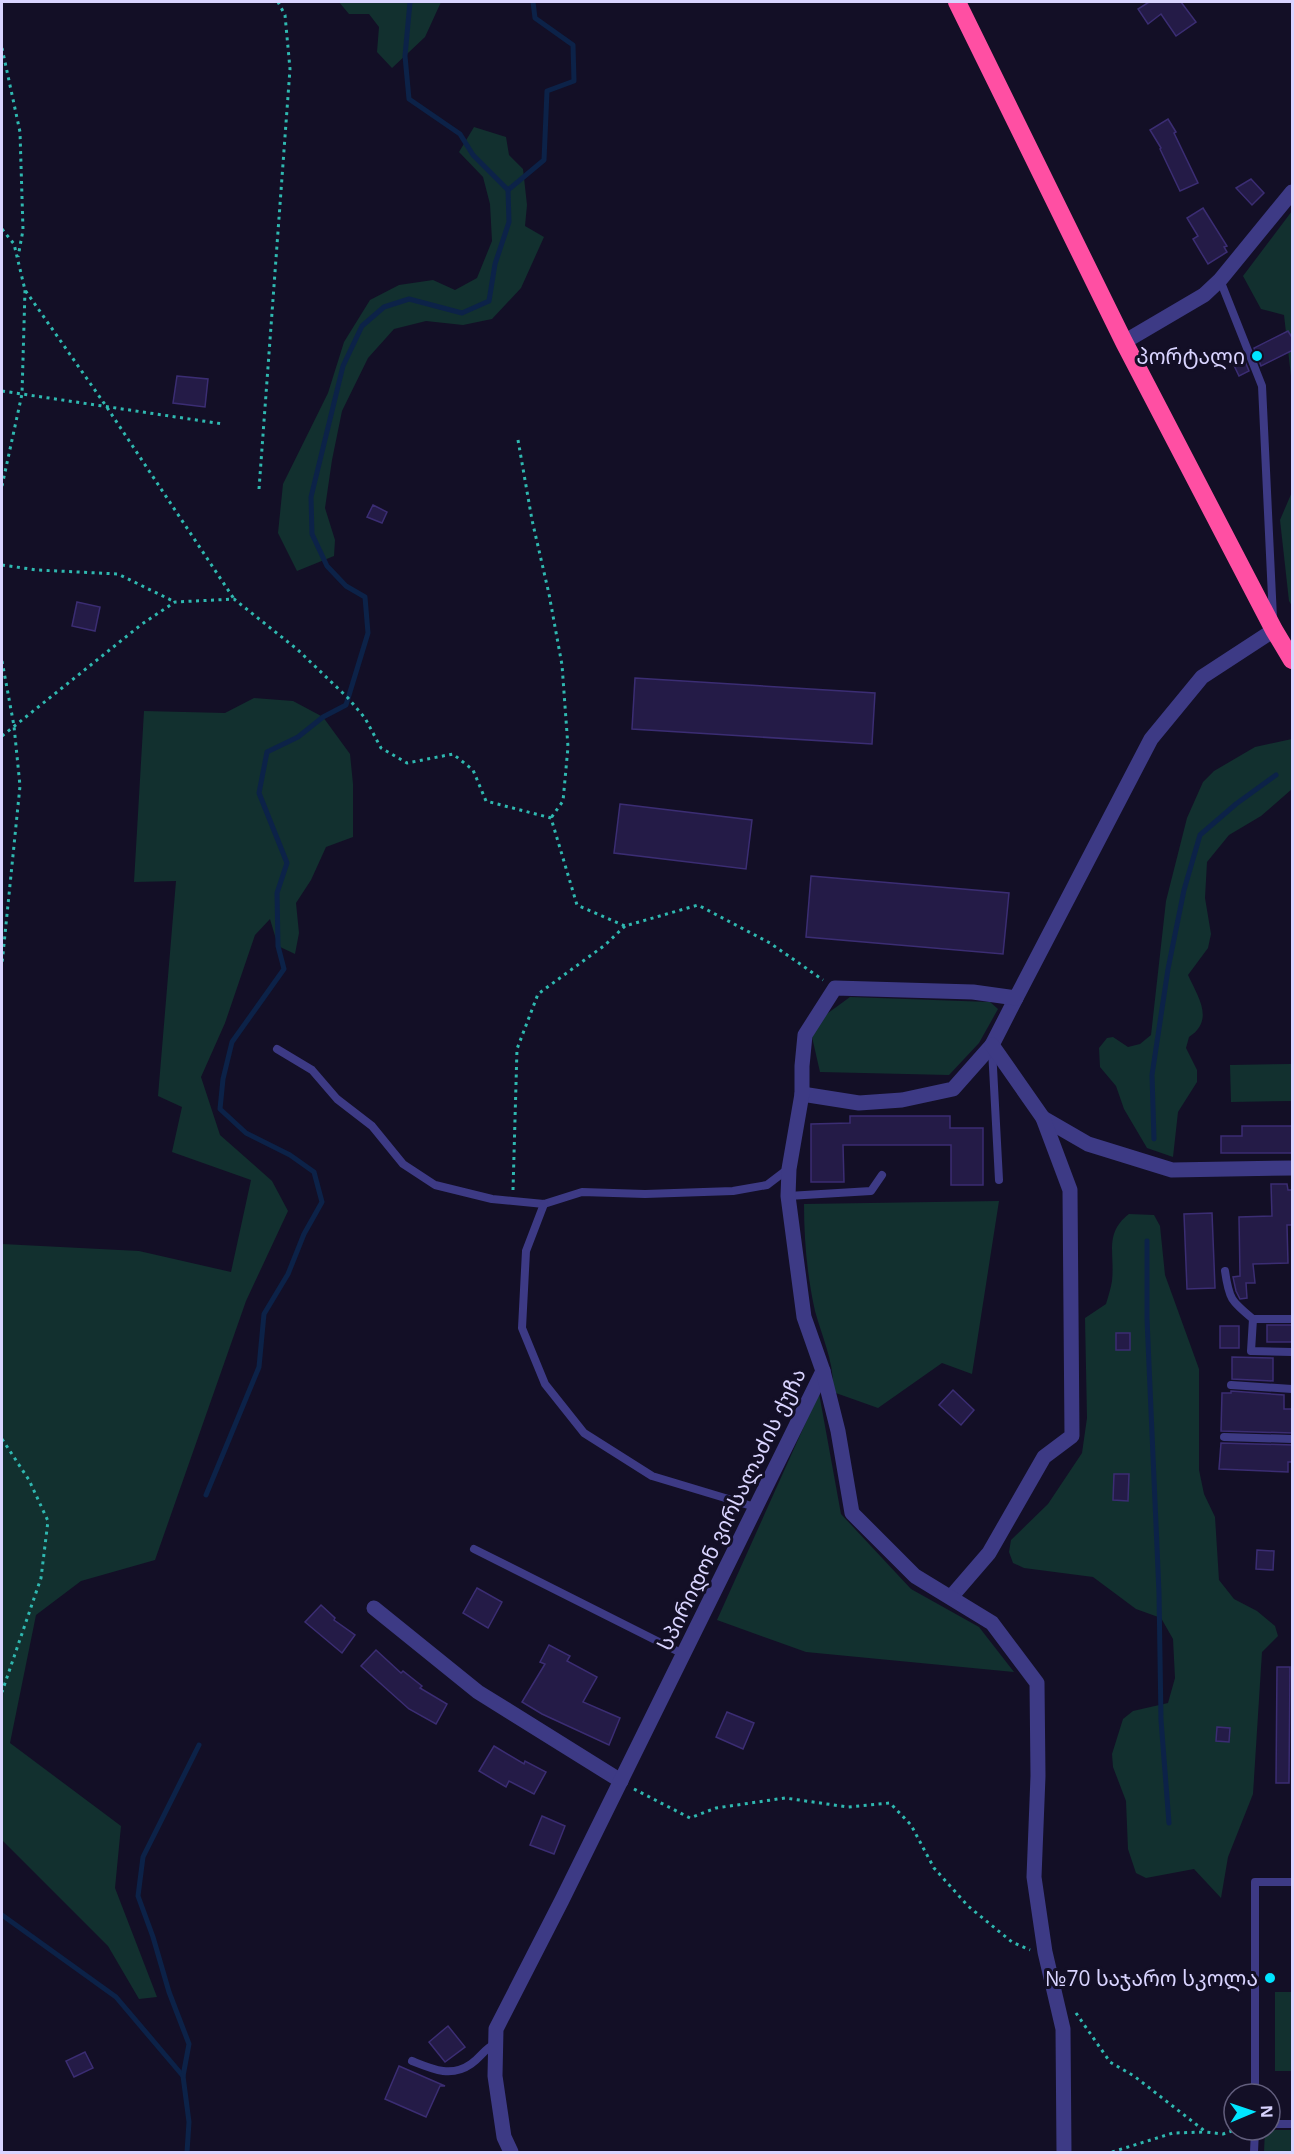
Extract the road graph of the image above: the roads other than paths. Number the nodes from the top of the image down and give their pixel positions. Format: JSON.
{"nodes":[{"id":1,"x":957,"y":2,"type":"edge"},
{"id":2,"x":1293,"y":192,"type":"edge"},
{"id":3,"x":1220,"y":280,"type":"junction"},
{"id":4,"x":1124,"y":342,"type":"junction"},
{"id":5,"x":1274,"y":630,"type":"junction"},
{"id":6,"x":1293,"y":660,"type":"edge"},
{"id":7,"x":1016,"y":998,"type":"junction"},
{"id":8,"x":992,"y":1045,"type":"junction"},
{"id":9,"x":277,"y":1049,"type":"dead end"},
{"id":10,"x":802,"y":1094,"type":"junction"},
{"id":11,"x":1043,"y":1118,"type":"junction"},
{"id":12,"x":1293,"y":1168,"type":"edge"},
{"id":13,"x":789,"y":1169,"type":"junction"},
{"id":14,"x":882,"y":1175,"type":"dead end"},
{"id":15,"x":999,"y":1180,"type":"dead end"},
{"id":16,"x":788,"y":1196,"type":"junction"},
{"id":17,"x":544,"y":1204,"type":"junction"},
{"id":18,"x":1225,"y":1271,"type":"dead end"},
{"id":19,"x":1252,"y":1319,"type":"junction"},
{"id":20,"x":1293,"y":1319,"type":"edge"},
{"id":21,"x":1293,"y":1352,"type":"edge"},
{"id":22,"x":823,"y":1371,"type":"junction"},
{"id":23,"x":1232,"y":1385,"type":"dead end"},
{"id":24,"x":1293,"y":1389,"type":"edge"},
{"id":25,"x":1224,"y":1437,"type":"dead end"},
{"id":26,"x":1293,"y":1439,"type":"edge"},
{"id":27,"x":755,"y":1508,"type":"junction"},
{"id":28,"x":474,"y":1549,"type":"dead end"},
{"id":29,"x":951,"y":1597,"type":"junction"},
{"id":30,"x":374,"y":1608,"type":"dead end"},
{"id":31,"x":683,"y":1654,"type":"junction"},
{"id":32,"x":621,"y":1780,"type":"junction"},
{"id":33,"x":1293,"y":1882,"type":"edge"},
{"id":34,"x":496,"y":2043,"type":"junction"},
{"id":35,"x":412,"y":2061,"type":"dead end"},
{"id":36,"x":1255,"y":2082,"type":"edge"},
{"id":37,"x":511,"y":2152,"type":"edge"},
{"id":38,"x":1064,"y":2152,"type":"edge"}],
"edges":[{"from":1,"to":4,"type":"highway"},
{"from":2,"to":3,"type":"street"},
{"from":3,"to":4,"type":"street"},
{"from":3,"to":5,"type":"lane"},
{"from":4,"to":5,"type":"highway"},
{"from":5,"to":6,"type":"highway"},
{"from":5,"to":7,"type":"street"},
{"from":7,"to":8,"type":"street"},
{"from":7,"to":10,"type":"street","name":"სპირიდონ ვირსალაძის ქუჩა"},
{"from":8,"to":10,"type":"street"},
{"from":8,"to":11,"type":"street"},
{"from":8,"to":15,"type":"lane"},
{"from":9,"to":17,"type":"lane"},
{"from":10,"to":13,"type":"street","name":"სპირიდონ ვირსალაძის ქუჩა"},
{"from":11,"to":12,"type":"street"},
{"from":11,"to":29,"type":"street"},
{"from":13,"to":16,"type":"street","name":"სპირიდონ ვირსალაძის ქუჩა"},
{"from":13,"to":17,"type":"lane"},
{"from":14,"to":16,"type":"lane"},
{"from":16,"to":22,"type":"street","name":"სპირიდონ ვირსალაძის ქუჩა"},
{"from":17,"to":27,"type":"lane"},
{"from":18,"to":19,"type":"lane"},
{"from":19,"to":20,"type":"lane"},
{"from":19,"to":21,"type":"lane"},
{"from":22,"to":27,"type":"street","name":"სპირიდონ ვირსალაძის ქუჩა"},
{"from":22,"to":29,"type":"street"},
{"from":23,"to":24,"type":"lane"},
{"from":25,"to":26,"type":"lane"},
{"from":27,"to":31,"type":"street","name":"სპირიდონ ვირსალაძის ქუჩა"},
{"from":28,"to":31,"type":"lane"},
{"from":29,"to":38,"type":"street"},
{"from":30,"to":32,"type":"street"},
{"from":31,"to":32,"type":"street","name":"სპირიდონ ვირსალაძის ქუჩა"},
{"from":32,"to":34,"type":"street","name":"სპირიდონ ვირსალაძის ქუჩა"},
{"from":33,"to":36,"type":"lane"},
{"from":34,"to":35,"type":"lane"},
{"from":34,"to":37,"type":"street","name":"სპირიდონ ვირსალაძის ქუჩა"}]}
